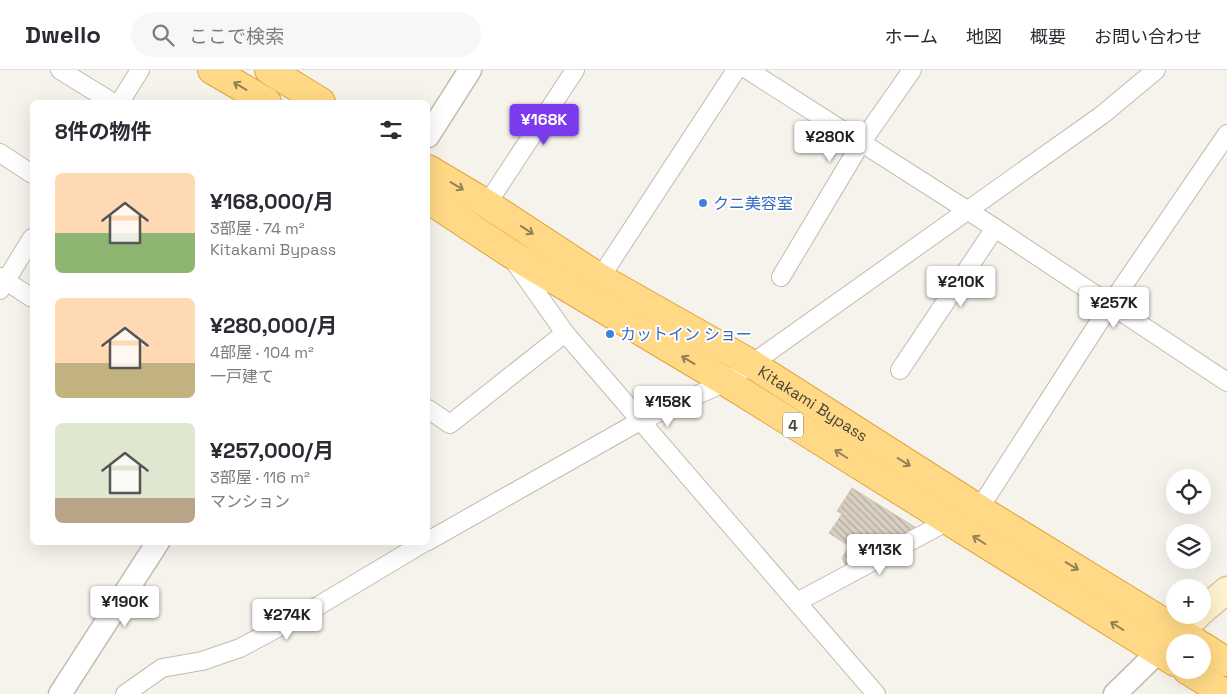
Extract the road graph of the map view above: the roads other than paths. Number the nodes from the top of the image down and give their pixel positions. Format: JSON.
{"nodes":[{"id":1,"x":60,"y":70,"type":"edge"},
{"id":2,"x":140,"y":70,"type":"edge"},
{"id":3,"x":212,"y":70,"type":"edge"},
{"id":4,"x":269,"y":70,"type":"edge"},
{"id":5,"x":470,"y":70,"type":"edge"},
{"id":6,"x":575,"y":70,"type":"edge"},
{"id":7,"x":736,"y":70,"type":"edge"},
{"id":8,"x":748,"y":70,"type":"edge"},
{"id":9,"x":912,"y":70,"type":"edge"},
{"id":10,"x":1156,"y":70,"type":"edge"},
{"id":11,"x":109,"y":100,"type":"edge"},
{"id":12,"x":121,"y":100,"type":"edge"},
{"id":13,"x":264,"y":100,"type":"edge"},
{"id":14,"x":318,"y":100,"type":"edge"},
{"id":15,"x":430,"y":133,"type":"edge"},
{"id":16,"x":1227,"y":134,"type":"edge"},
{"id":17,"x":861,"y":144,"type":"junction"},
{"id":18,"x":0,"y":153,"type":"edge"},
{"id":19,"x":430,"y":170,"type":"edge"},
{"id":20,"x":30,"y":173,"type":"edge"},
{"id":21,"x":430,"y":200,"type":"edge"},
{"id":22,"x":486,"y":204,"type":"junction"},
{"id":23,"x":966,"y":210,"type":"junction"},
{"id":24,"x":995,"y":228,"type":"junction"},
{"id":25,"x":30,"y":241,"type":"edge"},
{"id":26,"x":508,"y":252,"type":"junction"},
{"id":27,"x":781,"y":277,"type":"dead end"},
{"id":28,"x":600,"y":278,"type":"junction"},
{"id":29,"x":2,"y":283,"type":"edge"},
{"id":30,"x":30,"y":297,"type":"edge"},
{"id":31,"x":1110,"y":305,"type":"junction"},
{"id":32,"x":565,"y":334,"type":"junction"},
{"id":33,"x":750,"y":364,"type":"junction"},
{"id":34,"x":900,"y":370,"type":"dead end"},
{"id":35,"x":726,"y":382,"type":"junction"},
{"id":36,"x":1227,"y":382,"type":"edge"},
{"id":37,"x":430,"y":410,"type":"edge"},
{"id":38,"x":640,"y":420,"type":"junction"},
{"id":39,"x":979,"y":509,"type":"junction"},
{"id":40,"x":948,"y":521,"type":"junction"},
{"id":41,"x":430,"y":540,"type":"edge"},
{"id":42,"x":156,"y":545,"type":"edge"},
{"id":43,"x":421,"y":545,"type":"edge"},
{"id":44,"x":1227,"y":590,"type":"edge"},
{"id":45,"x":797,"y":602,"type":"junction"},
{"id":46,"x":1211,"y":603,"type":"edge"},
{"id":47,"x":1191,"y":630,"type":"edge"},
{"id":48,"x":1211,"y":652,"type":"edge"},
{"id":49,"x":1166,"y":656,"type":"edge"},
{"id":50,"x":1166,"y":658,"type":"edge"},
{"id":51,"x":1227,"y":662,"type":"edge"},
{"id":52,"x":1202,"y":679,"type":"edge"},
{"id":53,"x":60,"y":694,"type":"edge"},
{"id":54,"x":125,"y":694,"type":"edge"},
{"id":55,"x":876,"y":694,"type":"edge"},
{"id":56,"x":1115,"y":694,"type":"edge"},
{"id":57,"x":1226,"y":694,"type":"edge"}],
"edges":[{"from":1,"to":11,"type":"street"},
{"from":2,"to":12,"type":"street"},
{"from":13,"to":3,"type":"highway","one_way":true},
{"from":4,"to":14,"type":"highway"},
{"from":5,"to":15,"type":"street"},
{"from":6,"to":22,"type":"street"},
{"from":7,"to":28,"type":"street"},
{"from":8,"to":17,"type":"street"},
{"from":9,"to":17,"type":"street"},
{"from":10,"to":23,"type":"street"},
{"from":16,"to":31,"type":"street"},
{"from":17,"to":23,"type":"street"},
{"from":17,"to":27,"type":"street"},
{"from":18,"to":20,"type":"street"},
{"from":19,"to":22,"type":"highway","name":"Kitakami Bypass","number":"4","one_way":true},
{"from":21,"to":26,"type":"highway","name":"Kitakami Bypass","number":"4"},
{"from":22,"to":28,"type":"highway","name":"Kitakami Bypass","number":"4","one_way":true},
{"from":23,"to":24,"type":"street"},
{"from":23,"to":33,"type":"street"},
{"from":24,"to":31,"type":"street"},
{"from":24,"to":34,"type":"street"},
{"from":25,"to":29,"type":"street"},
{"from":26,"to":32,"type":"street"},
{"from":35,"to":26,"type":"highway","name":"Kitakami Bypass","number":"4","one_way":true},
{"from":28,"to":33,"type":"highway","name":"Kitakami Bypass","number":"4"},
{"from":29,"to":30,"type":"street"},
{"from":31,"to":36,"type":"street"},
{"from":31,"to":39,"type":"street"},
{"from":32,"to":37,"type":"street"},
{"from":32,"to":38,"type":"street"},
{"from":33,"to":35,"type":"street"},
{"from":33,"to":39,"type":"highway","name":"Kitakami Bypass","number":"4","one_way":true},
{"from":35,"to":38,"type":"street"},
{"from":40,"to":35,"type":"highway","name":"Kitakami Bypass","number":"4","one_way":true},
{"from":38,"to":41,"type":"street"},
{"from":38,"to":45,"type":"street"},
{"from":39,"to":47,"type":"highway","name":"Kitakami Bypass","number":"4","one_way":true},
{"from":40,"to":45,"type":"street"},
{"from":49,"to":40,"type":"highway","name":"Kitakami Bypass","number":"4","one_way":true},
{"from":42,"to":53,"type":"street"},
{"from":43,"to":54,"type":"street"},
{"from":44,"to":46,"type":"main road"},
{"from":45,"to":55,"type":"street"},
{"from":48,"to":51,"type":"highway"},
{"from":50,"to":56,"type":"street"},
{"from":52,"to":57,"type":"highway"}]}
